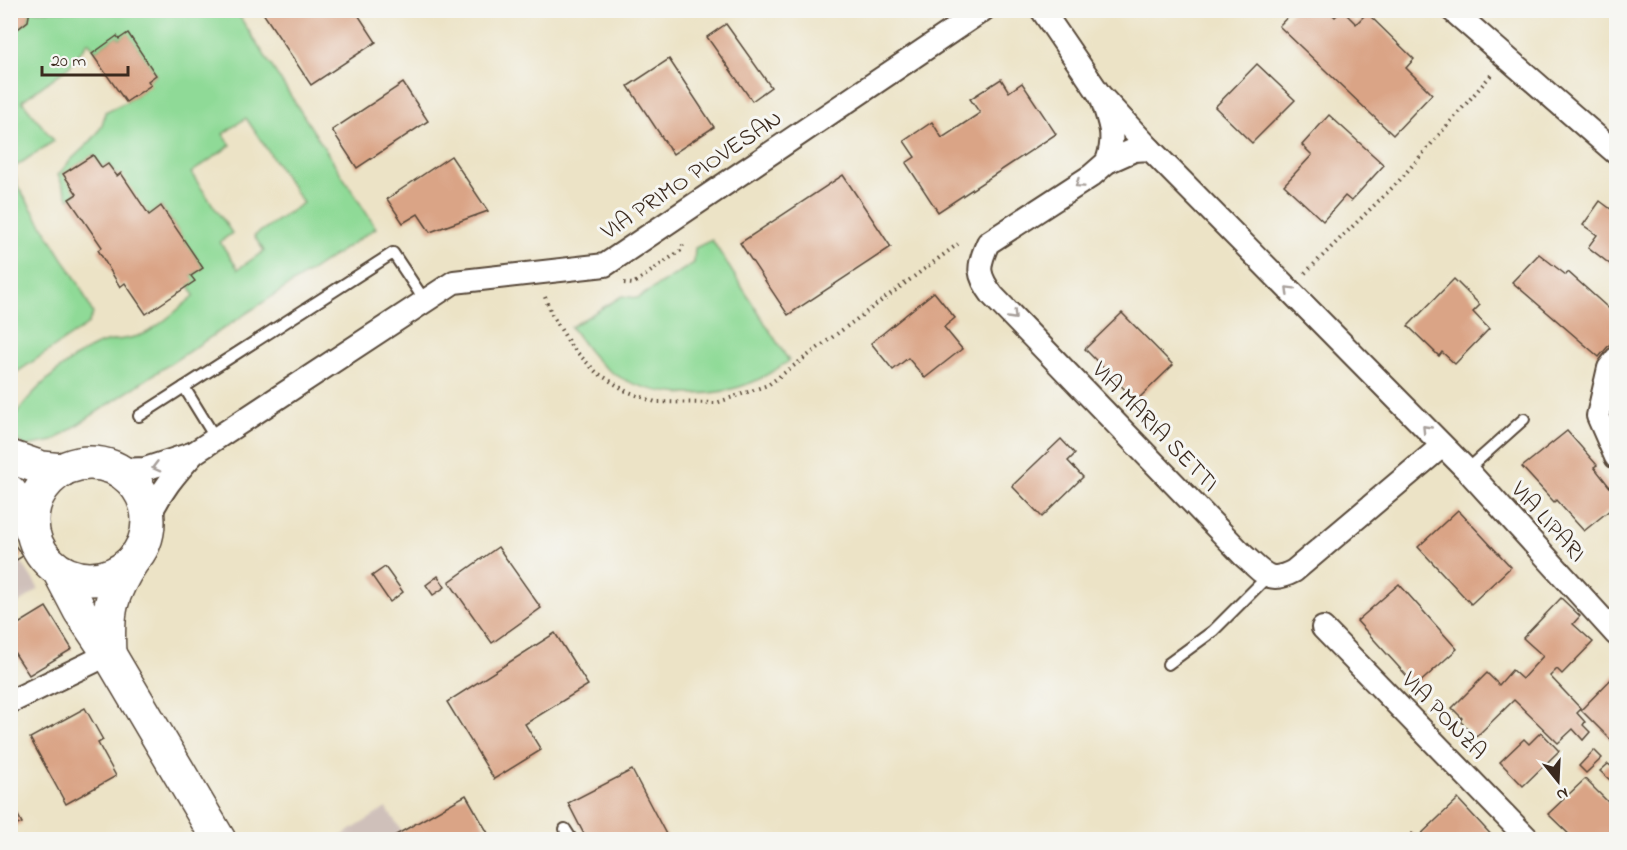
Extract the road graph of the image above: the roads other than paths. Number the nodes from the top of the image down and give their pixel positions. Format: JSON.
{"nodes":[{"id":1,"x":983,"y":10,"type":"edge"},
{"id":2,"x":1042,"y":10,"type":"edge"},
{"id":3,"x":1452,"y":10,"type":"edge"},
{"id":4,"x":1100,"y":95,"type":"junction"},
{"id":5,"x":1150,"y":149,"type":"junction"},
{"id":6,"x":1617,"y":153,"type":"edge"},
{"id":7,"x":1107,"y":162,"type":"junction"},
{"id":8,"x":425,"y":301,"type":"junction"},
{"id":9,"x":1617,"y":359,"type":"edge"},
{"id":10,"x":184,"y":387,"type":"junction"},
{"id":11,"x":139,"y":417,"type":"dead end"},
{"id":12,"x":1524,"y":419,"type":"dead end"},
{"id":13,"x":217,"y":439,"type":"junction"},
{"id":14,"x":1443,"y":446,"type":"junction"},
{"id":15,"x":194,"y":453,"type":"junction"},
{"id":16,"x":10,"y":457,"type":"edge"},
{"id":17,"x":1617,"y":457,"type":"edge"},
{"id":18,"x":62,"y":470,"type":"junction"},
{"id":19,"x":119,"y":470,"type":"junction"},
{"id":20,"x":1467,"y":471,"type":"junction"},
{"id":21,"x":10,"y":492,"type":"edge"},
{"id":22,"x":148,"y":518,"type":"junction"},
{"id":23,"x":32,"y":531,"type":"junction"},
{"id":24,"x":136,"y":557,"type":"junction"},
{"id":25,"x":59,"y":571,"type":"junction"},
{"id":26,"x":1268,"y":576,"type":"junction"},
{"id":27,"x":1323,"y":628,"type":"dead end"},
{"id":28,"x":1617,"y":634,"type":"edge"},
{"id":29,"x":109,"y":654,"type":"junction"},
{"id":30,"x":1168,"y":664,"type":"dead end"},
{"id":31,"x":10,"y":702,"type":"edge"},
{"id":32,"x":565,"y":829,"type":"dead end"},
{"id":33,"x":219,"y":840,"type":"edge"},
{"id":34,"x":572,"y":840,"type":"edge"},
{"id":35,"x":1528,"y":840,"type":"edge"}],
"edges":[{"from":1,"to":8,"type":"street","name":"VIA PRIMO PIOVESAN"},
{"from":2,"to":4,"type":"street"},
{"from":3,"to":6,"type":"street"},
{"from":4,"to":5,"type":"street"},
{"from":4,"to":7,"type":"street"},
{"from":5,"to":7,"type":"street","name":"VIA MARIA SETTI"},
{"from":14,"to":5,"type":"street","one_way":true},
{"from":7,"to":26,"type":"street","name":"VIA MARIA SETTI","one_way":true},
{"from":8,"to":10,"type":"lane"},
{"from":8,"to":13,"type":"street","name":"VIA PRIMO PIOVESAN"},
{"from":9,"to":17,"type":"street"},
{"from":10,"to":11,"type":"lane"},
{"from":10,"to":13,"type":"lane"},
{"from":12,"to":20,"type":"lane"},
{"from":13,"to":15,"type":"street","name":"VIA PRIMO PIOVESAN"},
{"from":14,"to":20,"type":"street"},
{"from":14,"to":26,"type":"street"},
{"from":15,"to":19,"type":"street","one_way":true},
{"from":15,"to":22,"type":"street"},
{"from":16,"to":18,"type":"main road"},
{"from":18,"to":19,"type":"main road"},
{"from":18,"to":23,"type":"main road"},
{"from":19,"to":22,"type":"main road"},
{"from":20,"to":28,"type":"street","name":"VIA LIPARI"},
{"from":21,"to":23,"type":"main road"},
{"from":22,"to":24,"type":"main road"},
{"from":23,"to":25,"type":"main road"},
{"from":24,"to":25,"type":"main road"},
{"from":24,"to":29,"type":"main road"},
{"from":25,"to":29,"type":"main road"},
{"from":26,"to":30,"type":"lane"},
{"from":27,"to":35,"type":"street","name":"VIA PONZA"},
{"from":29,"to":31,"type":"street"},
{"from":29,"to":33,"type":"main road"},
{"from":32,"to":34,"type":"lane"}]}
